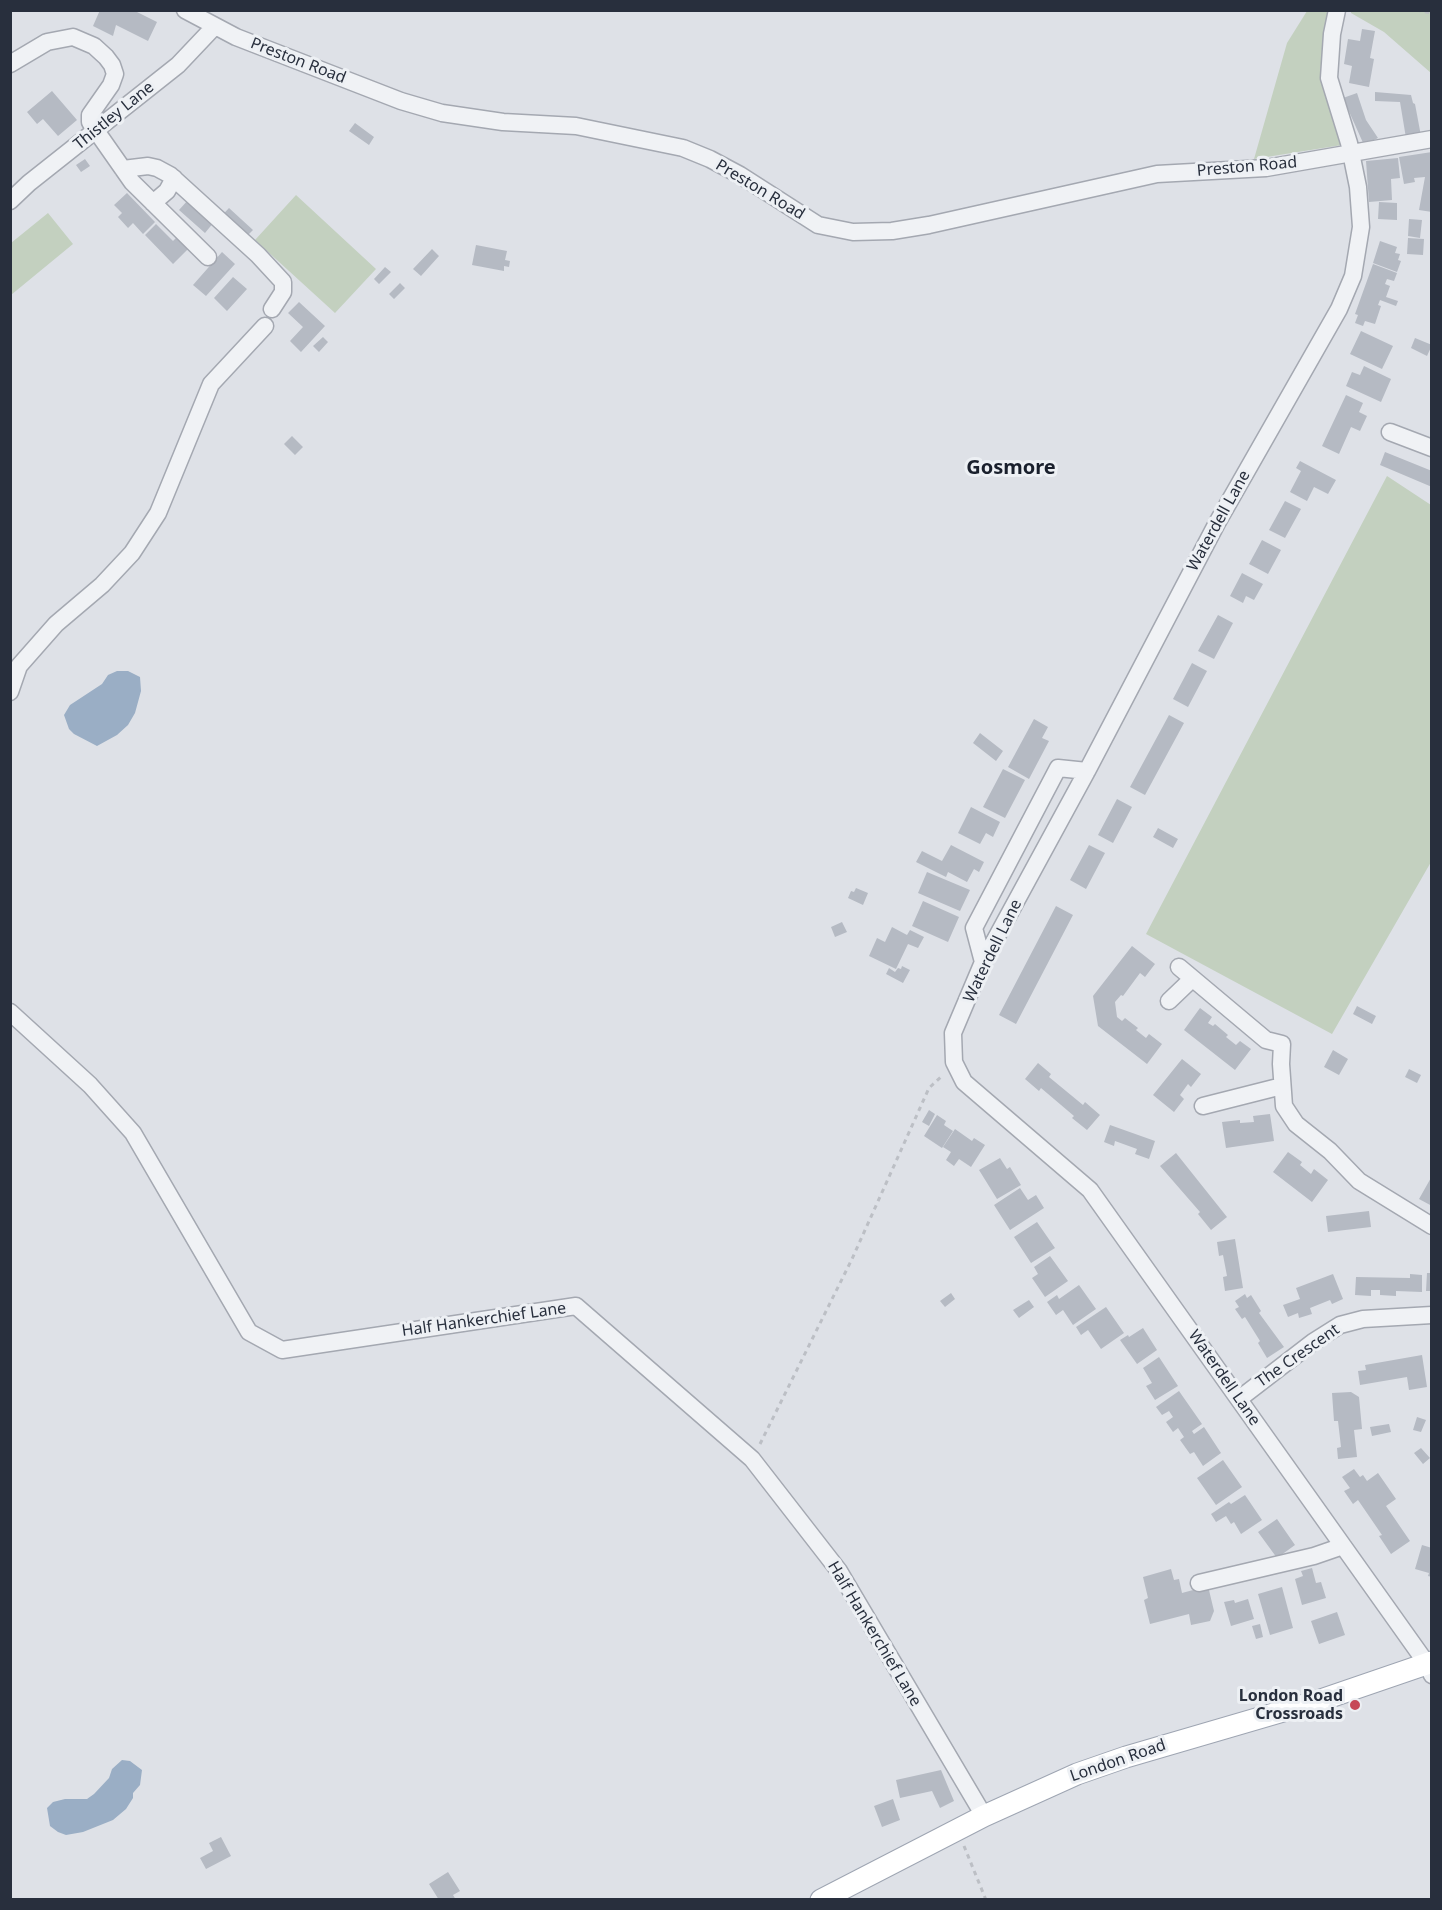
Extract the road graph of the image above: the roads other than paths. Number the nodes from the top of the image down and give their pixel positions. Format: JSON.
{"nodes":[{"id":1,"x":185,"y":10,"type":"edge"},
{"id":2,"x":1337,"y":10,"type":"edge"},
{"id":3,"x":214,"y":27,"type":"junction"},
{"id":4,"x":10,"y":64,"type":"edge"},
{"id":5,"x":96,"y":131,"type":"junction"},
{"id":6,"x":1431,"y":139,"type":"edge"},
{"id":7,"x":1352,"y":153,"type":"junction"},
{"id":8,"x":123,"y":169,"type":"junction"},
{"id":9,"x":174,"y":178,"type":"junction"},
{"id":10,"x":10,"y":201,"type":"edge"},
{"id":11,"x":153,"y":203,"type":"junction"},
{"id":12,"x":208,"y":257,"type":"dead end"},
{"id":13,"x":272,"y":309,"type":"dead end"},
{"id":14,"x":265,"y":326,"type":"dead end"},
{"id":15,"x":1390,"y":432,"type":"dead end"},
{"id":16,"x":1431,"y":448,"type":"edge"},
{"id":17,"x":10,"y":693,"type":"edge"},
{"id":18,"x":1087,"y":771,"type":"junction"},
{"id":19,"x":983,"y":962,"type":"junction"},
{"id":20,"x":1179,"y":967,"type":"dead end"},
{"id":21,"x":1192,"y":979,"type":"junction"},
{"id":22,"x":1169,"y":1001,"type":"dead end"},
{"id":23,"x":10,"y":1012,"type":"edge"},
{"id":24,"x":1282,"y":1086,"type":"junction"},
{"id":25,"x":1203,"y":1106,"type":"dead end"},
{"id":26,"x":1431,"y":1226,"type":"edge"},
{"id":27,"x":1431,"y":1315,"type":"edge"},
{"id":28,"x":1239,"y":1399,"type":"junction"},
{"id":29,"x":1343,"y":1546,"type":"junction"},
{"id":30,"x":1199,"y":1583,"type":"dead end"},
{"id":31,"x":1430,"y":1667,"type":"edge"},
{"id":32,"x":984,"y":1816,"type":"junction"},
{"id":33,"x":821,"y":1899,"type":"edge"}],
"edges":[{"from":1,"to":3,"type":"street","name":"Preston Road"},
{"from":2,"to":7,"type":"street","name":"Waterdell Lane"},
{"from":3,"to":5,"type":"street","name":"Thistley Lane"},
{"from":3,"to":7,"type":"street","name":"Preston Road"},
{"from":4,"to":5,"type":"street"},
{"from":5,"to":8,"type":"street"},
{"from":5,"to":10,"type":"street","name":"Thistley Lane"},
{"from":6,"to":7,"type":"street","name":"Preston Road"},
{"from":7,"to":18,"type":"street","name":"Waterdell Lane"},
{"from":8,"to":9,"type":"street"},
{"from":8,"to":11,"type":"street"},
{"from":9,"to":11,"type":"street"},
{"from":9,"to":13,"type":"street"},
{"from":11,"to":12,"type":"street"},
{"from":14,"to":17,"type":"street"},
{"from":15,"to":16,"type":"street"},
{"from":18,"to":19,"type":"street","name":"Waterdell Lane"},
{"from":18,"to":19,"type":"street"},
{"from":19,"to":28,"type":"street","name":"Waterdell Lane"},
{"from":20,"to":21,"type":"street"},
{"from":21,"to":22,"type":"street"},
{"from":21,"to":24,"type":"street"},
{"from":23,"to":32,"type":"street","name":"Half Hankerchief Lane"},
{"from":24,"to":25,"type":"street"},
{"from":24,"to":26,"type":"street"},
{"from":27,"to":28,"type":"street","name":"The Crescent"},
{"from":28,"to":29,"type":"street","name":"Waterdell Lane"},
{"from":29,"to":30,"type":"street"},
{"from":29,"to":31,"type":"street","name":"Waterdell Lane"},
{"from":31,"to":32,"type":"main road","name":"London Road"},
{"from":32,"to":33,"type":"main road","name":"London Road"}]}
